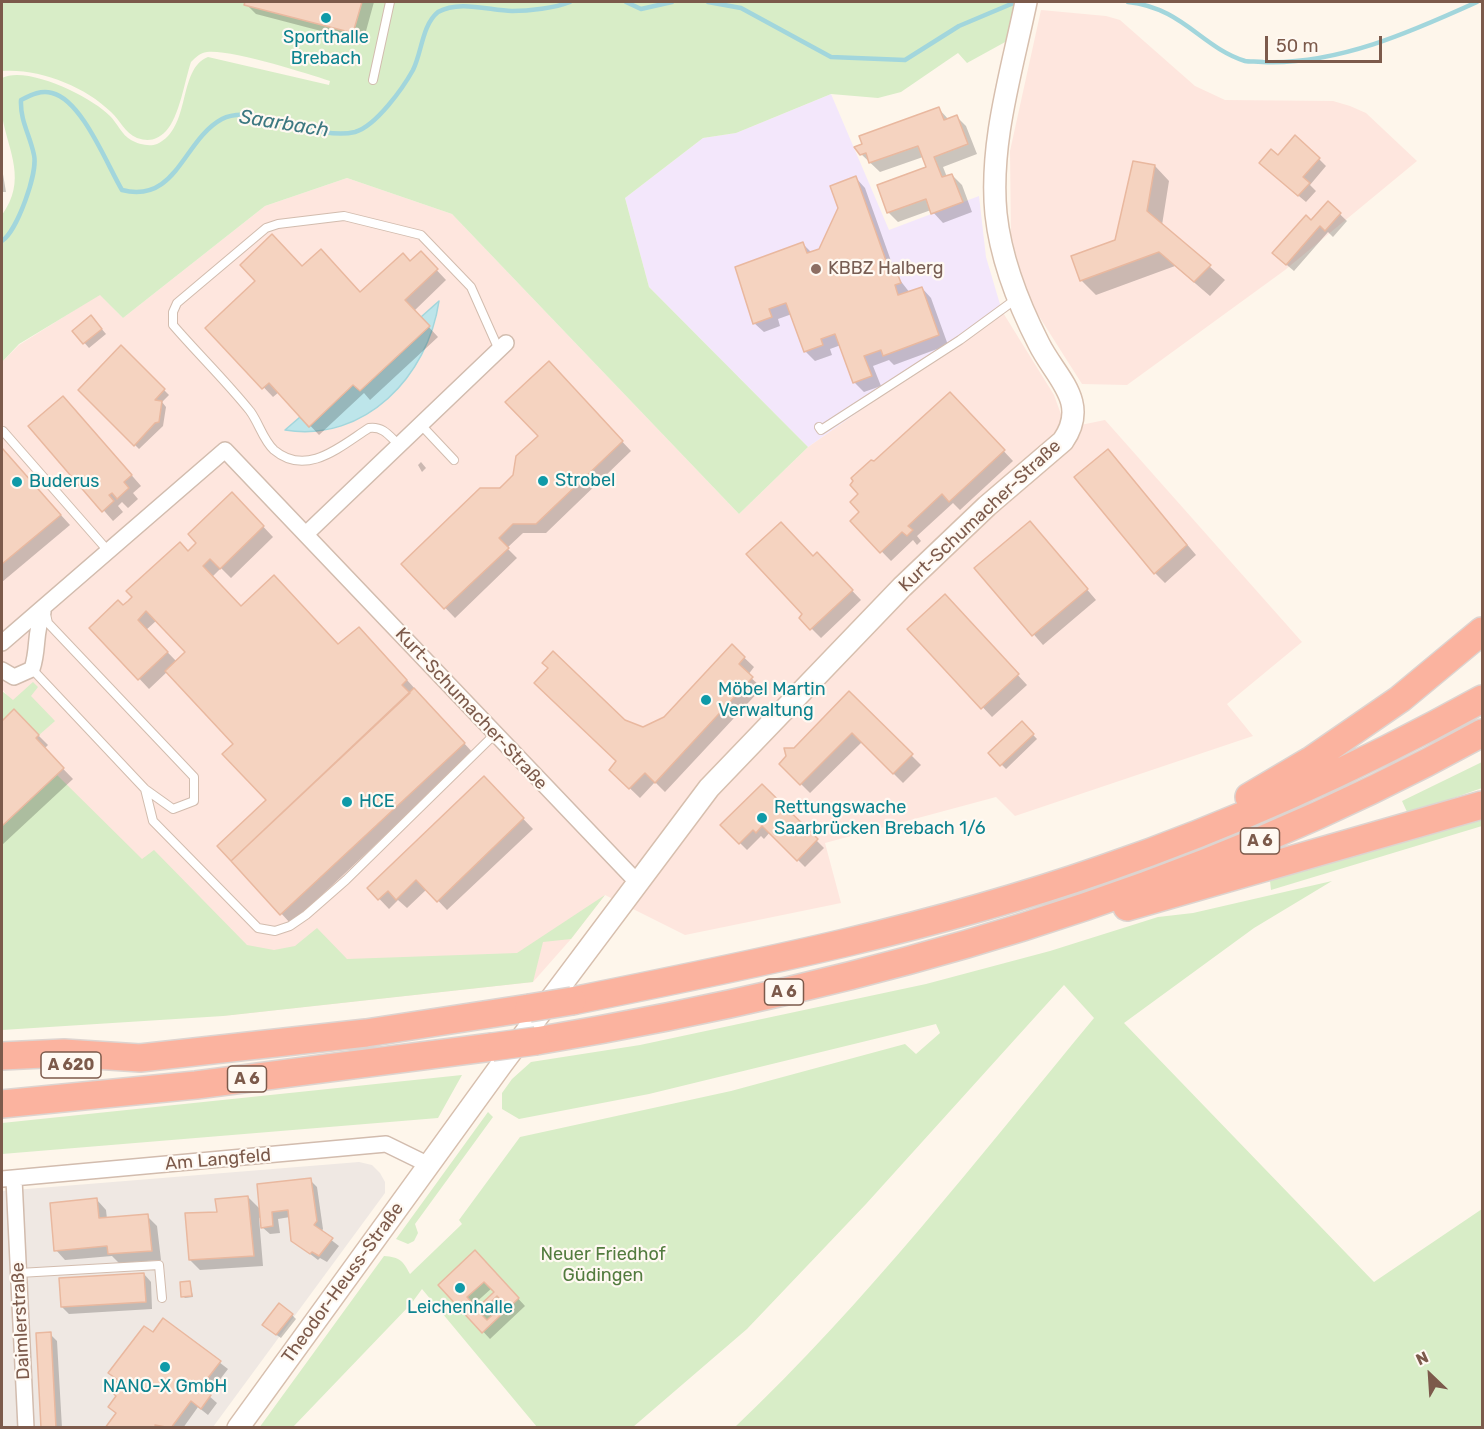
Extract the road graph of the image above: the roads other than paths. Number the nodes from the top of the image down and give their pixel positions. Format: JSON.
{"nodes":[{"id":1,"x":390,"y":2,"type":"edge"},
{"id":2,"x":1026,"y":2,"type":"edge"},
{"id":3,"x":373,"y":80,"type":"dead end"},
{"id":4,"x":1017,"y":298,"type":"junction"},
{"id":5,"x":503,"y":346,"type":"joint"},
{"id":6,"x":422,"y":426,"type":"junction"},
{"id":7,"x":819,"y":427,"type":"dead end"},
{"id":8,"x":3,"y":431,"type":"dead end"},
{"id":9,"x":400,"y":446,"type":"junction"},
{"id":10,"x":454,"y":460,"type":"dead end"},
{"id":11,"x":306,"y":534,"type":"junction"},
{"id":12,"x":109,"y":552,"type":"junction"},
{"id":13,"x":44,"y":609,"type":"junction"},
{"id":14,"x":1482,"y":631,"type":"edge"},
{"id":15,"x":2,"y":643,"type":"edge"},
{"id":16,"x":32,"y":669,"type":"junction"},
{"id":17,"x":2,"y":670,"type":"edge"},
{"id":18,"x":1482,"y":699,"type":"edge"},
{"id":19,"x":1482,"y":733,"type":"edge"},
{"id":20,"x":495,"y":734,"type":"junction"},
{"id":21,"x":145,"y":789,"type":"junction"},
{"id":22,"x":1482,"y":805,"type":"edge"},
{"id":23,"x":1168,"y":845,"type":"junction"},
{"id":24,"x":637,"y":882,"type":"junction"},
{"id":25,"x":1029,"y":927,"type":"junction"},
{"id":26,"x":2,"y":1056,"type":"edge"},
{"id":27,"x":140,"y":1058,"type":"junction"},
{"id":28,"x":2,"y":1072,"type":"edge"},
{"id":29,"x":2,"y":1104,"type":"edge"},
{"id":30,"x":448,"y":1140,"type":"joint"},
{"id":31,"x":429,"y":1165,"type":"junction"},
{"id":32,"x":8,"y":1179,"type":"edge"},
{"id":33,"x":19,"y":1273,"type":"junction"},
{"id":34,"x":162,"y":1298,"type":"dead end"},
{"id":35,"x":26,"y":1428,"type":"edge"},
{"id":36,"x":238,"y":1428,"type":"edge"}],
"edges":[{"from":1,"to":3,"type":"lane"},
{"from":2,"to":4,"type":"street","name":"Kurt-Schumacher-Straße"},
{"from":4,"to":7,"type":"lane"},
{"from":4,"to":24,"type":"street","name":"Kurt-Schumacher-Straße"},
{"from":5,"to":6,"type":"street"},
{"from":5,"to":9,"type":"lane"},
{"from":6,"to":9,"type":"street"},
{"from":6,"to":10,"type":"lane"},
{"from":8,"to":12,"type":"lane"},
{"from":9,"to":11,"type":"street"},
{"from":11,"to":12,"type":"street","name":"Kurt-Schumacher-Straße"},
{"from":11,"to":20,"type":"street","name":"Kurt-Schumacher-Straße"},
{"from":12,"to":13,"type":"street","name":"Kurt-Schumacher-Straße"},
{"from":13,"to":15,"type":"street","name":"Kurt-Schumacher-Straße"},
{"from":13,"to":16,"type":"street"},
{"from":13,"to":21,"type":"lane"},
{"from":14,"to":23,"type":"highway","number":"A 6"},
{"from":16,"to":17,"type":"street"},
{"from":16,"to":21,"type":"lane"},
{"from":18,"to":23,"type":"highway","number":"A 6"},
{"from":19,"to":25,"type":"highway","number":"A 6"},
{"from":20,"to":21,"type":"lane"},
{"from":20,"to":24,"type":"street","name":"Kurt-Schumacher-Straße"},
{"from":22,"to":25,"type":"highway"},
{"from":23,"to":27,"type":"highway","number":"A 6","bridge":true},
{"from":24,"to":30,"type":"street","name":"Kurt-Schumacher-Straße"},
{"from":25,"to":29,"type":"highway","number":"A 6","bridge":true},
{"from":26,"to":27,"type":"highway","number":"A 6"},
{"from":27,"to":28,"type":"highway","number":"A 620"},
{"from":30,"to":31,"type":"street","name":"Theodor-Heuss-Straße"},
{"from":31,"to":32,"type":"street","name":"Am Langfeld"},
{"from":31,"to":36,"type":"street","name":"Theodor-Heuss-Straße"},
{"from":32,"to":33,"type":"street","name":"Daimlerstraße"},
{"from":33,"to":34,"type":"lane"},
{"from":33,"to":35,"type":"street","name":"Daimlerstraße"}]}
